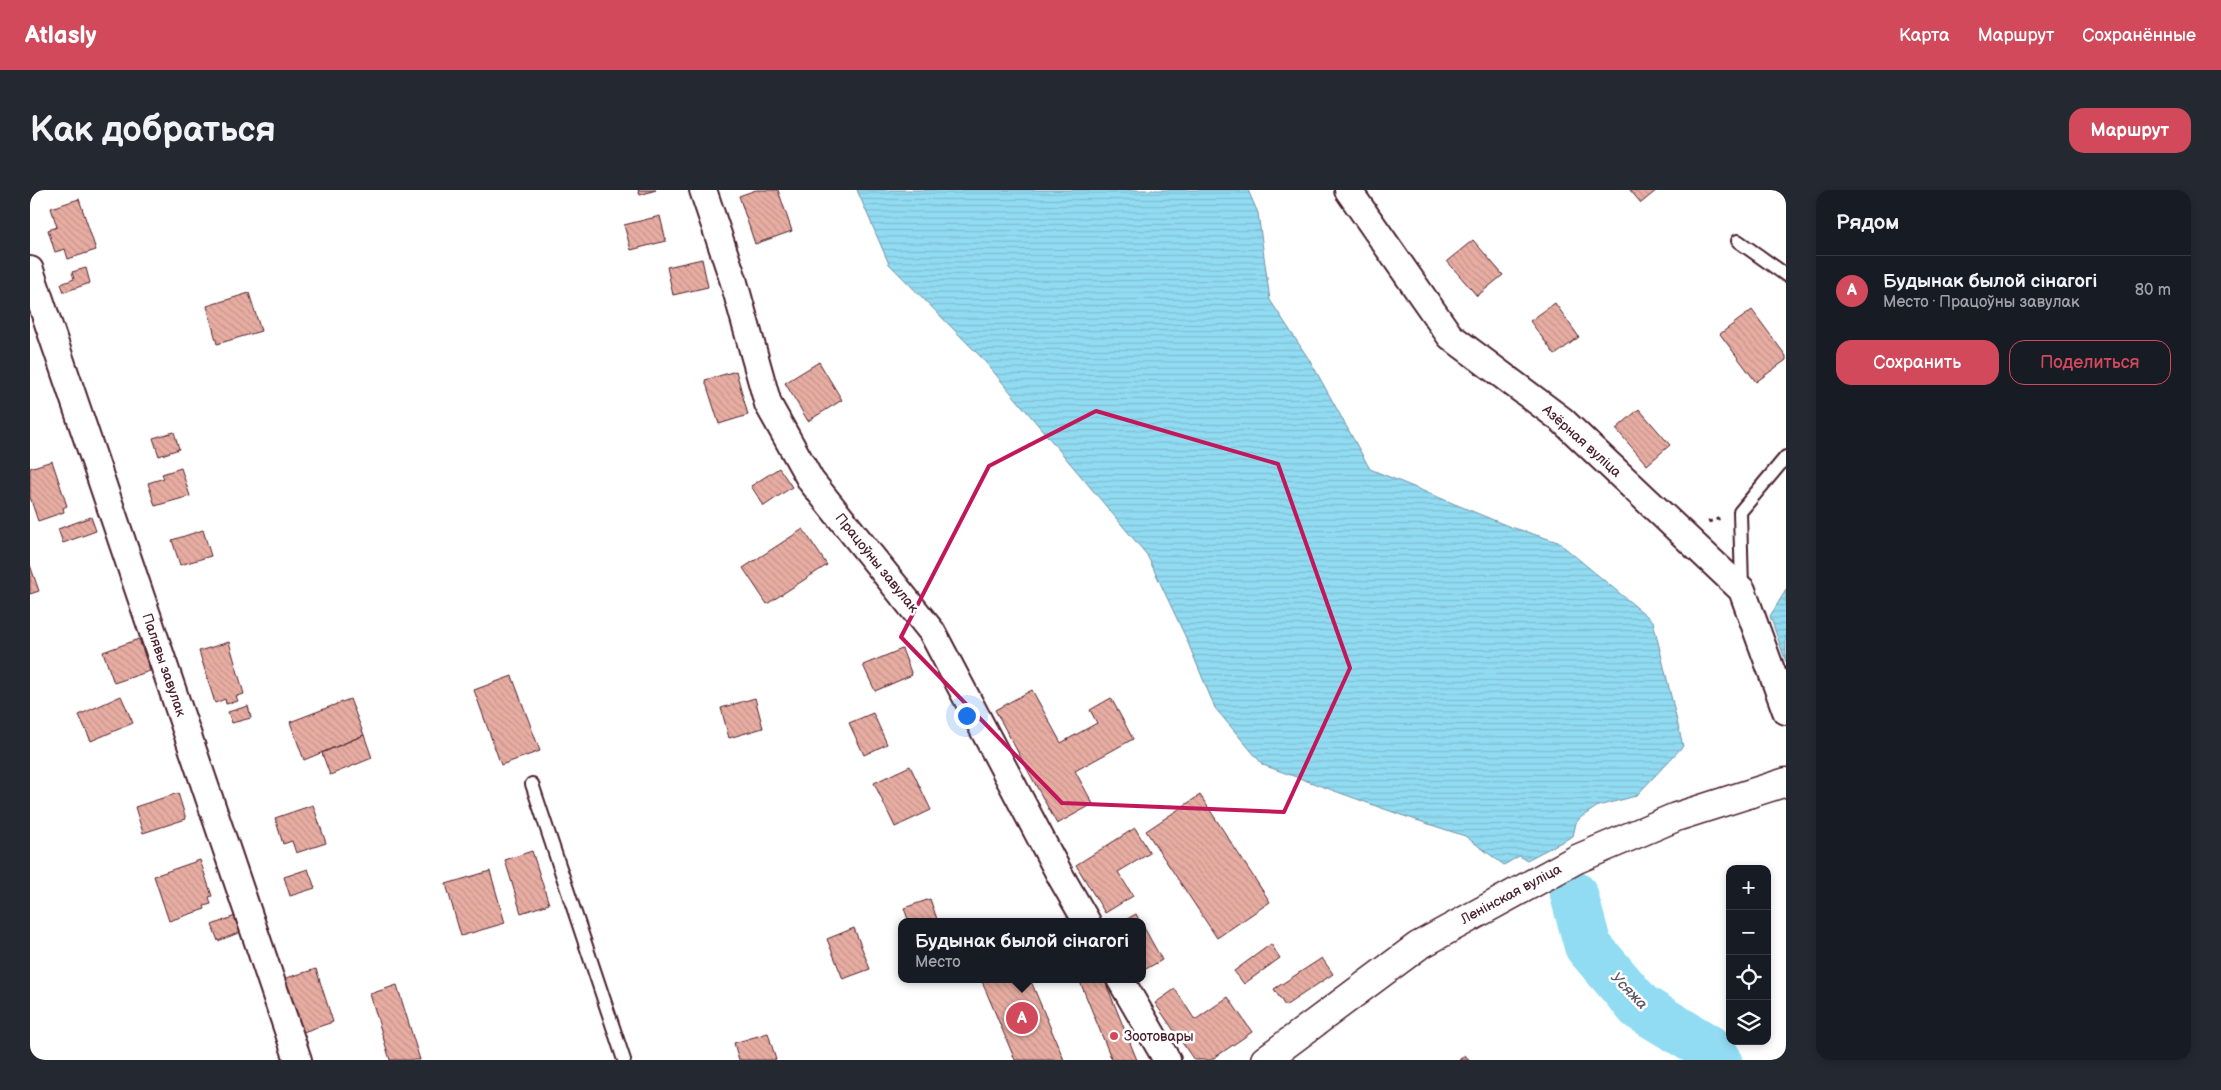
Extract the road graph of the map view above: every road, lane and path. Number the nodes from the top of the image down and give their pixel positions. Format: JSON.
{"nodes":[{"id":1,"x":703,"y":190,"type":"edge"},
{"id":2,"x":1348,"y":190,"type":"edge"},
{"id":3,"x":1738,"y":241,"type":"dead end"},
{"id":4,"x":30,"y":270,"type":"edge"},
{"id":5,"x":1786,"y":275,"type":"edge"},
{"id":6,"x":1786,"y":457,"type":"edge"},
{"id":7,"x":1742,"y":590,"type":"junction"},
{"id":8,"x":1786,"y":711,"type":"edge"},
{"id":9,"x":1786,"y":782,"type":"edge"},
{"id":10,"x":532,"y":784,"type":"dead end"},
{"id":11,"x":1085,"y":918,"type":"edge"},
{"id":12,"x":1122,"y":983,"type":"edge"},
{"id":13,"x":1271,"y":1058,"type":"edge"},
{"id":14,"x":298,"y":1060,"type":"edge"},
{"id":15,"x":624,"y":1060,"type":"edge"},
{"id":16,"x":1167,"y":1060,"type":"edge"}],
"edges":[{"from":1,"to":11,"type":"street","name":"Працоўны завулак"},
{"from":2,"to":7,"type":"street","name":"Азёрная вуліца"},
{"from":3,"to":5,"type":"lane"},
{"from":4,"to":14,"type":"street","name":"Палявы завулак"},
{"from":6,"to":7,"type":"lane"},
{"from":7,"to":8,"type":"street","name":"Азёрная вуліца"},
{"from":9,"to":13,"type":"street","name":"Ленінская вуліца"},
{"from":10,"to":15,"type":"lane"},
{"from":12,"to":16,"type":"street"}]}
